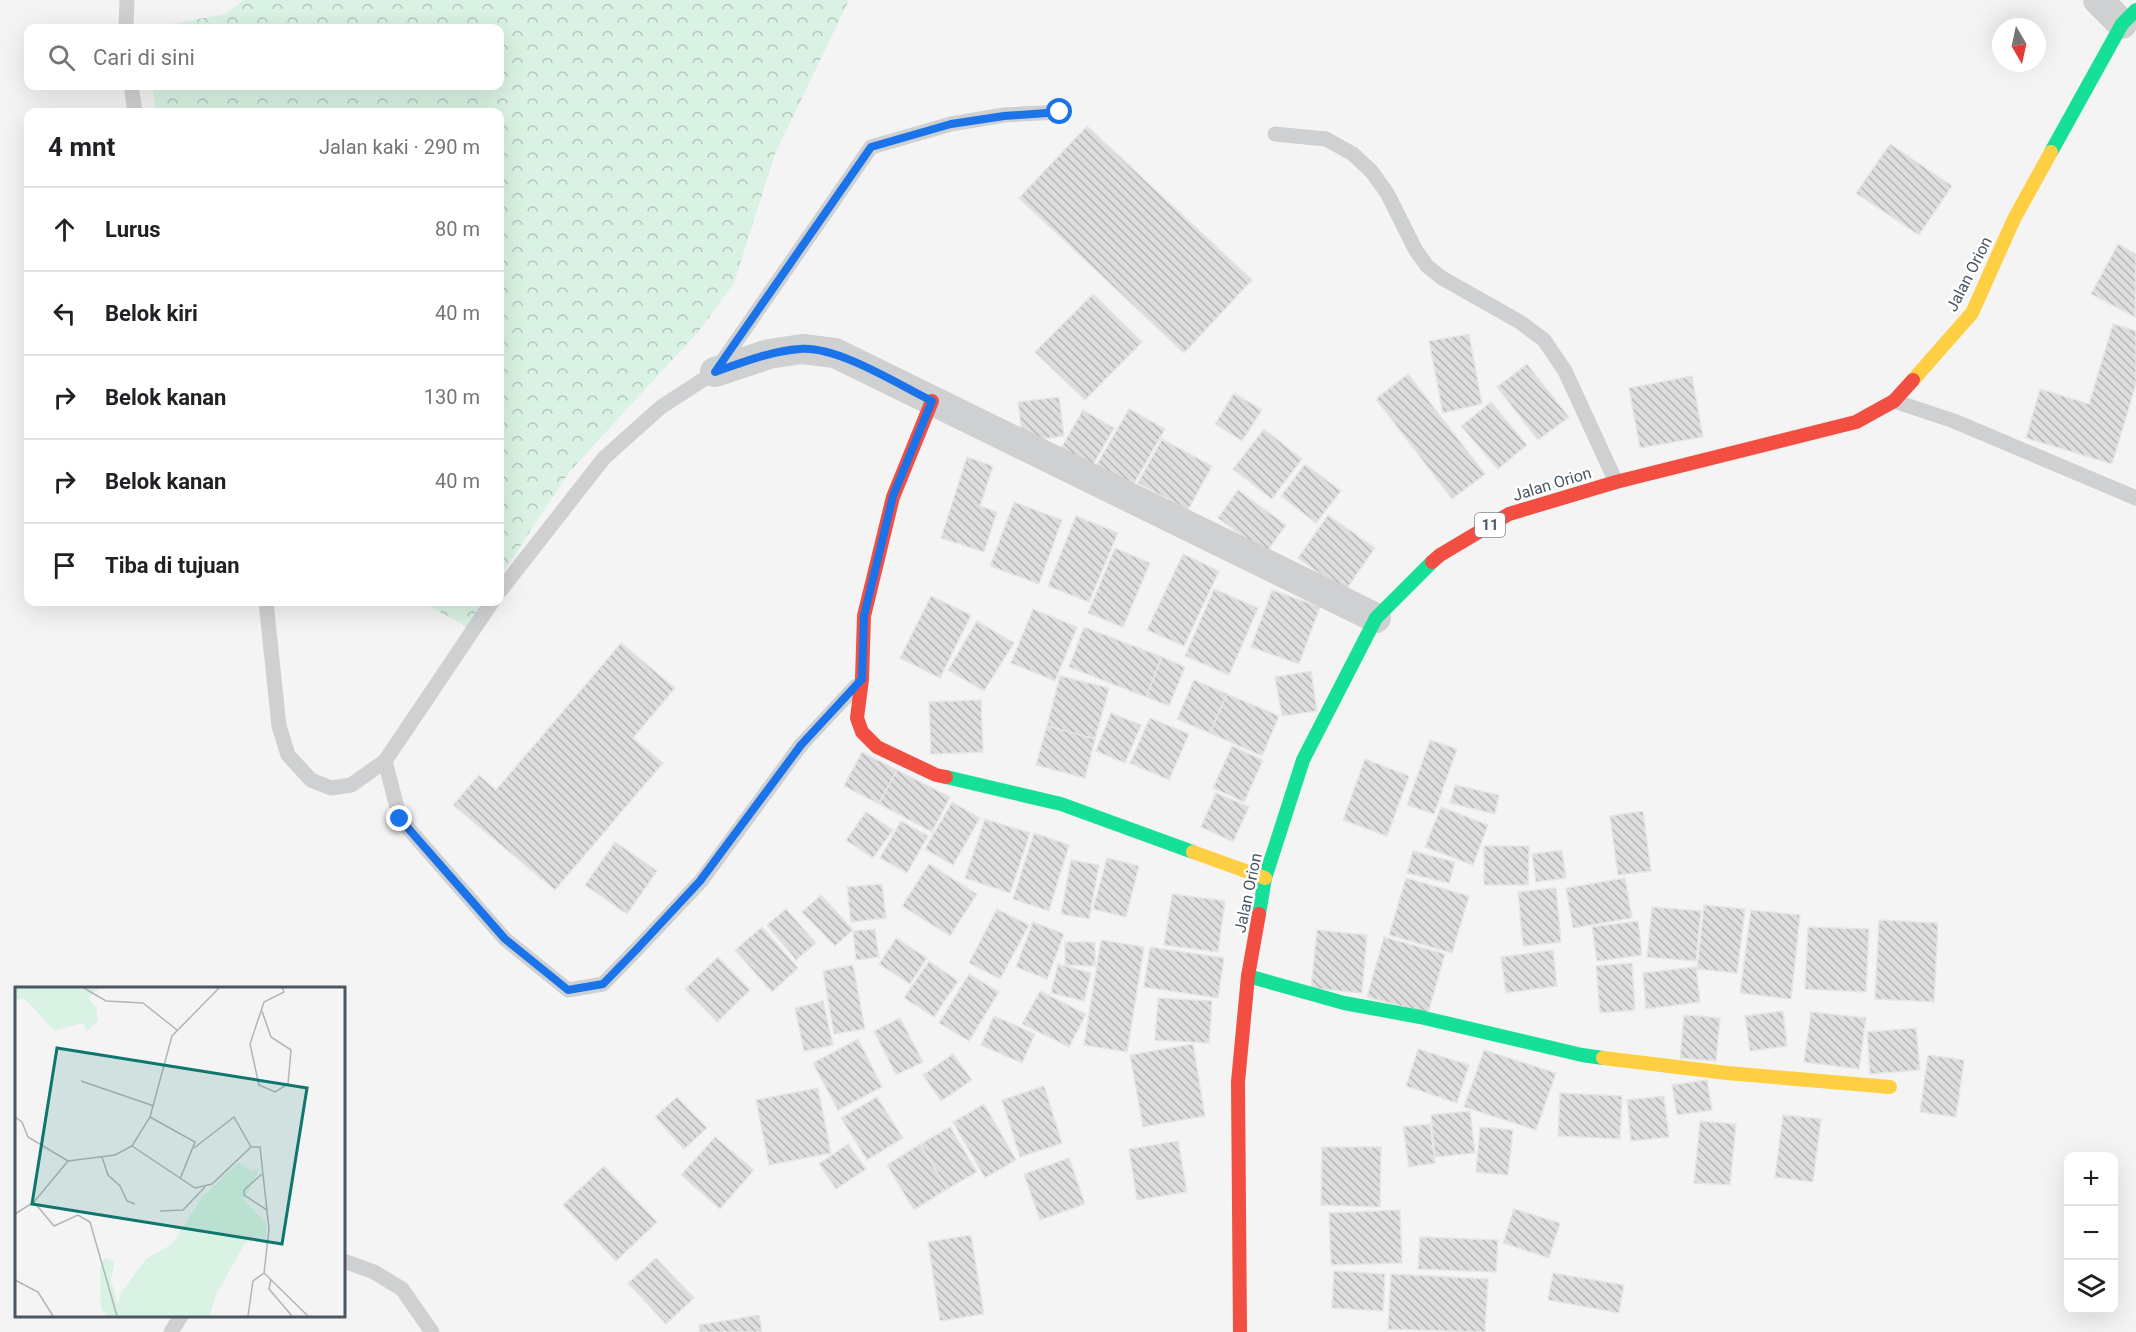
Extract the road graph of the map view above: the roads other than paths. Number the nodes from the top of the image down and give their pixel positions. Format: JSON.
{"nodes":[{"id":1,"x":127,"y":0,"type":"edge"},
{"id":2,"x":2097,"y":0,"type":"edge"},
{"id":3,"x":2129,"y":16,"type":"edge"},
{"id":4,"x":126,"y":24,"type":"edge"},
{"id":5,"x":132,"y":90,"type":"edge"},
{"id":6,"x":134,"y":108,"type":"edge"},
{"id":7,"x":1060,"y":112,"type":"dead end"},
{"id":8,"x":1275,"y":134,"type":"dead end"},
{"id":9,"x":715,"y":372,"type":"junction"},
{"id":10,"x":932,"y":401,"type":"junction"},
{"id":11,"x":1894,"y":402,"type":"junction"},
{"id":12,"x":1616,"y":482,"type":"junction"},
{"id":13,"x":2136,"y":498,"type":"edge"},
{"id":14,"x":504,"y":586,"type":"edge"},
{"id":15,"x":266,"y":606,"type":"edge"},
{"id":16,"x":489,"y":606,"type":"edge"},
{"id":17,"x":1376,"y":618,"type":"junction"},
{"id":18,"x":862,"y":679,"type":"junction"},
{"id":19,"x":385,"y":761,"type":"junction"},
{"id":20,"x":1265,"y":878,"type":"junction"},
{"id":21,"x":1248,"y":976,"type":"junction"},
{"id":22,"x":1890,"y":1087,"type":"dead end"},
{"id":23,"x":345,"y":1261,"type":"edge"},
{"id":24,"x":180,"y":1317,"type":"edge"},
{"id":25,"x":171,"y":1332,"type":"edge"},
{"id":26,"x":432,"y":1332,"type":"edge"},
{"id":27,"x":1240,"y":1332,"type":"edge"}],
"edges":[{"from":1,"to":4,"type":"lane"},
{"from":2,"to":3,"type":"street"},
{"from":3,"to":11,"type":"main road","name":"Jalan Orion","number":"11"},
{"from":5,"to":6,"type":"lane"},
{"from":7,"to":9,"type":"lane"},
{"from":8,"to":12,"type":"lane"},
{"from":9,"to":10,"type":"street"},
{"from":9,"to":14,"type":"lane"},
{"from":10,"to":17,"type":"street"},
{"from":10,"to":18,"type":"main road"},
{"from":11,"to":12,"type":"main road","name":"Jalan Orion","number":"11"},
{"from":11,"to":13,"type":"lane"},
{"from":12,"to":17,"type":"main road","name":"Jalan Orion","number":"11"},
{"from":15,"to":19,"type":"lane"},
{"from":16,"to":19,"type":"lane"},
{"from":17,"to":20,"type":"main road","name":"Jalan Orion","number":"11"},
{"from":18,"to":19,"type":"lane"},
{"from":18,"to":20,"type":"main road"},
{"from":20,"to":21,"type":"main road","name":"Jalan Orion","number":"11"},
{"from":21,"to":22,"type":"main road"},
{"from":21,"to":27,"type":"main road","name":"Jalan Orion","number":"11"},
{"from":23,"to":26,"type":"lane"},
{"from":24,"to":25,"type":"lane"}]}
